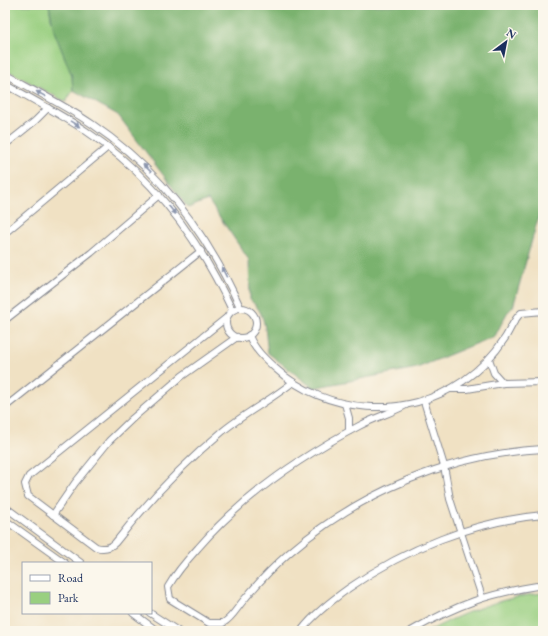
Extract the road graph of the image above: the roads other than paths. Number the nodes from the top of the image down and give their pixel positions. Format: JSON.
{"nodes":[{"id":1,"x":5,"y":74,"type":"edge"},
{"id":2,"x":5,"y":84,"type":"edge"},
{"id":3,"x":48,"y":108,"type":"junction"},
{"id":4,"x":5,"y":145,"type":"edge"},
{"id":5,"x":108,"y":147,"type":"junction"},
{"id":6,"x":159,"y":195,"type":"junction"},
{"id":7,"x":5,"y":233,"type":"edge"},
{"id":8,"x":201,"y":251,"type":"junction"},
{"id":9,"x":240,"y":307,"type":"junction"},
{"id":10,"x":232,"y":310,"type":"junction"},
{"id":11,"x":543,"y":311,"type":"edge"},
{"id":12,"x":226,"y":318,"type":"junction"},
{"id":13,"x":5,"y":320,"type":"edge"},
{"id":14,"x":249,"y":335,"type":"junction"},
{"id":15,"x":236,"y":337,"type":"junction"},
{"id":16,"x":489,"y":359,"type":"junction"},
{"id":17,"x":293,"y":382,"type":"junction"},
{"id":18,"x":543,"y":382,"type":"edge"},
{"id":19,"x":503,"y":383,"type":"junction"},
{"id":20,"x":451,"y":389,"type":"junction"},
{"id":21,"x":424,"y":401,"type":"junction"},
{"id":22,"x":345,"y":404,"type":"junction"},
{"id":23,"x":406,"y":405,"type":"junction"},
{"id":24,"x":5,"y":407,"type":"edge"},
{"id":25,"x":349,"y":431,"type":"junction"},
{"id":26,"x":543,"y":449,"type":"edge"},
{"id":27,"x":444,"y":466,"type":"junction"},
{"id":28,"x":5,"y":507,"type":"edge"},
{"id":29,"x":53,"y":515,"type":"junction"},
{"id":30,"x":543,"y":515,"type":"edge"},
{"id":31,"x":5,"y":520,"type":"edge"},
{"id":32,"x":461,"y":533,"type":"junction"},
{"id":33,"x":64,"y":562,"type":"edge"},
{"id":34,"x":80,"y":562,"type":"edge"},
{"id":35,"x":543,"y":586,"type":"edge"},
{"id":36,"x":482,"y":597,"type":"junction"},
{"id":37,"x":134,"y":614,"type":"edge"},
{"id":38,"x":152,"y":614,"type":"edge"},
{"id":39,"x":157,"y":631,"type":"edge"},
{"id":40,"x":178,"y":631,"type":"edge"},
{"id":41,"x":302,"y":631,"type":"edge"},
{"id":42,"x":411,"y":631,"type":"edge"}],
"edges":[{"from":9,"to":1,"type":"street","one_way":true},
{"from":2,"to":3,"type":"street"},
{"from":3,"to":4,"type":"street"},
{"from":3,"to":5,"type":"street","one_way":true},
{"from":5,"to":6,"type":"street"},
{"from":5,"to":7,"type":"street"},
{"from":6,"to":8,"type":"street","one_way":true},
{"from":6,"to":13,"type":"street"},
{"from":8,"to":10,"type":"street"},
{"from":8,"to":24,"type":"street"},
{"from":9,"to":10,"type":"street"},
{"from":9,"to":14,"type":"street"},
{"from":10,"to":12,"type":"street"},
{"from":11,"to":16,"type":"street"},
{"from":12,"to":15,"type":"street"},
{"from":12,"to":29,"type":"street"},
{"from":14,"to":15,"type":"street"},
{"from":14,"to":17,"type":"street"},
{"from":15,"to":29,"type":"street"},
{"from":16,"to":19,"type":"street"},
{"from":16,"to":20,"type":"street"},
{"from":17,"to":22,"type":"street"},
{"from":17,"to":29,"type":"street"},
{"from":18,"to":19,"type":"street"},
{"from":19,"to":20,"type":"street"},
{"from":20,"to":21,"type":"street"},
{"from":21,"to":23,"type":"street"},
{"from":21,"to":27,"type":"street"},
{"from":22,"to":23,"type":"street"},
{"from":22,"to":25,"type":"street"},
{"from":23,"to":25,"type":"street"},
{"from":25,"to":27,"type":"street"},
{"from":26,"to":27,"type":"street"},
{"from":27,"to":32,"type":"street"},
{"from":28,"to":34,"type":"street"},
{"from":30,"to":32,"type":"street"},
{"from":31,"to":33,"type":"street"},
{"from":32,"to":36,"type":"street"},
{"from":32,"to":41,"type":"street"},
{"from":35,"to":36,"type":"street"},
{"from":36,"to":42,"type":"street"},
{"from":37,"to":39,"type":"street"},
{"from":38,"to":40,"type":"street"}]}
